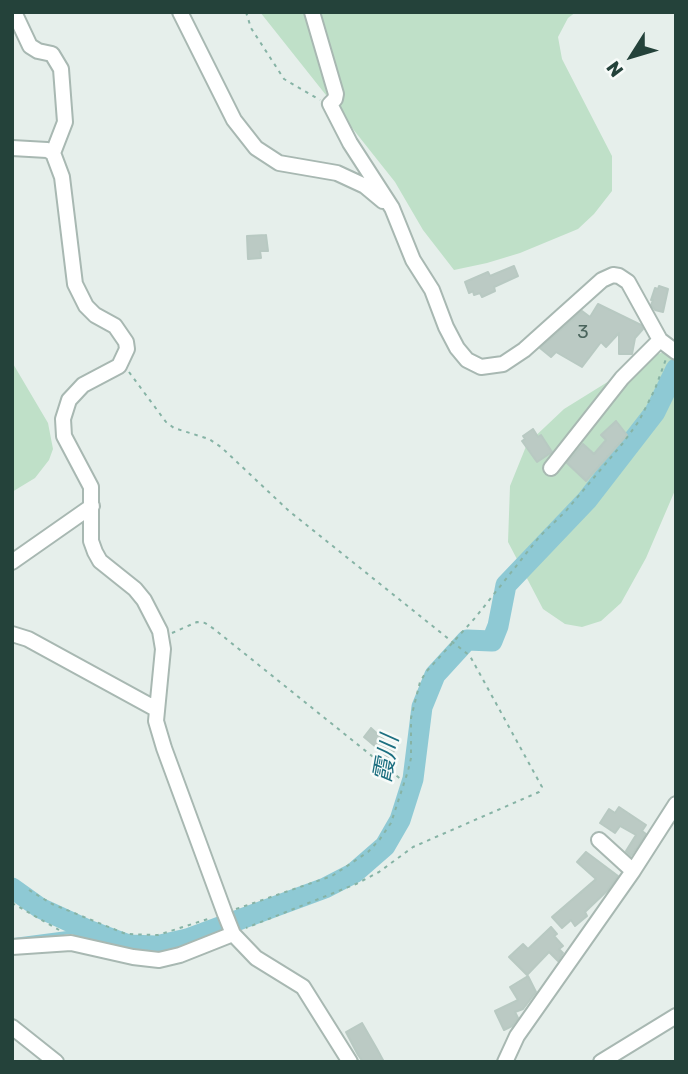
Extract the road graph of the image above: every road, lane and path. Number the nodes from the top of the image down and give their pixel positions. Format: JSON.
{"nodes":[{"id":1,"x":14,"y":12,"type":"edge"},
{"id":2,"x":180,"y":12,"type":"edge"},
{"id":3,"x":246,"y":12,"type":"edge"},
{"id":4,"x":312,"y":12,"type":"edge"},
{"id":5,"x":330,"y":104,"type":"junction"},
{"id":6,"x":12,"y":148,"type":"edge"},
{"id":7,"x":52,"y":153,"type":"junction"},
{"id":8,"x":391,"y":208,"type":"junction"},
{"id":9,"x":660,"y":340,"type":"junction"},
{"id":10,"x":675,"y":351,"type":"edge"},
{"id":11,"x":119,"y":366,"type":"junction"},
{"id":12,"x":551,"y":468,"type":"dead end"},
{"id":13,"x":92,"y":506,"type":"junction"},
{"id":14,"x":12,"y":562,"type":"edge"},
{"id":15,"x":12,"y":634,"type":"edge"},
{"id":16,"x":162,"y":639,"type":"junction"},
{"id":17,"x":454,"y":642,"type":"junction"},
{"id":18,"x":156,"y":709,"type":"junction"},
{"id":19,"x":404,"y":783,"type":"junction"},
{"id":20,"x":676,"y":804,"type":"edge"},
{"id":21,"x":599,"y":840,"type":"dead end"},
{"id":22,"x":633,"y":871,"type":"junction"},
{"id":23,"x":29,"y":890,"type":"dead end"},
{"id":24,"x":12,"y":903,"type":"edge"},
{"id":25,"x":228,"y":924,"type":"junction"},
{"id":26,"x":61,"y":931,"type":"dead end"},
{"id":27,"x":12,"y":947,"type":"edge"},
{"id":28,"x":676,"y":1016,"type":"edge"},
{"id":29,"x":12,"y":1027,"type":"edge"},
{"id":30,"x":56,"y":1062,"type":"edge"},
{"id":31,"x":350,"y":1062,"type":"edge"},
{"id":32,"x":505,"y":1062,"type":"edge"},
{"id":33,"x":601,"y":1062,"type":"edge"}],
"edges":[{"from":1,"to":7,"type":"street"},
{"from":2,"to":8,"type":"street"},
{"from":3,"to":5,"type":"path"},
{"from":4,"to":5,"type":"street"},
{"from":5,"to":8,"type":"street"},
{"from":6,"to":7,"type":"street"},
{"from":7,"to":11,"type":"street"},
{"from":8,"to":9,"type":"street"},
{"from":9,"to":10,"type":"street"},
{"from":9,"to":12,"type":"street"},
{"from":10,"to":17,"type":"path"},
{"from":11,"to":13,"type":"street"},
{"from":11,"to":17,"type":"path"},
{"from":13,"to":14,"type":"street"},
{"from":13,"to":16,"type":"street"},
{"from":15,"to":18,"type":"street"},
{"from":16,"to":18,"type":"street"},
{"from":16,"to":19,"type":"path"},
{"from":17,"to":19,"type":"path"},
{"from":17,"to":25,"type":"path"},
{"from":18,"to":25,"type":"street"},
{"from":19,"to":25,"type":"path"},
{"from":20,"to":22,"type":"street"},
{"from":21,"to":22,"type":"street"},
{"from":22,"to":32,"type":"street"},
{"from":23,"to":25,"type":"path"},
{"from":24,"to":26,"type":"path"},
{"from":25,"to":27,"type":"street"},
{"from":25,"to":31,"type":"street"},
{"from":28,"to":33,"type":"street"},
{"from":29,"to":30,"type":"street"}]}
